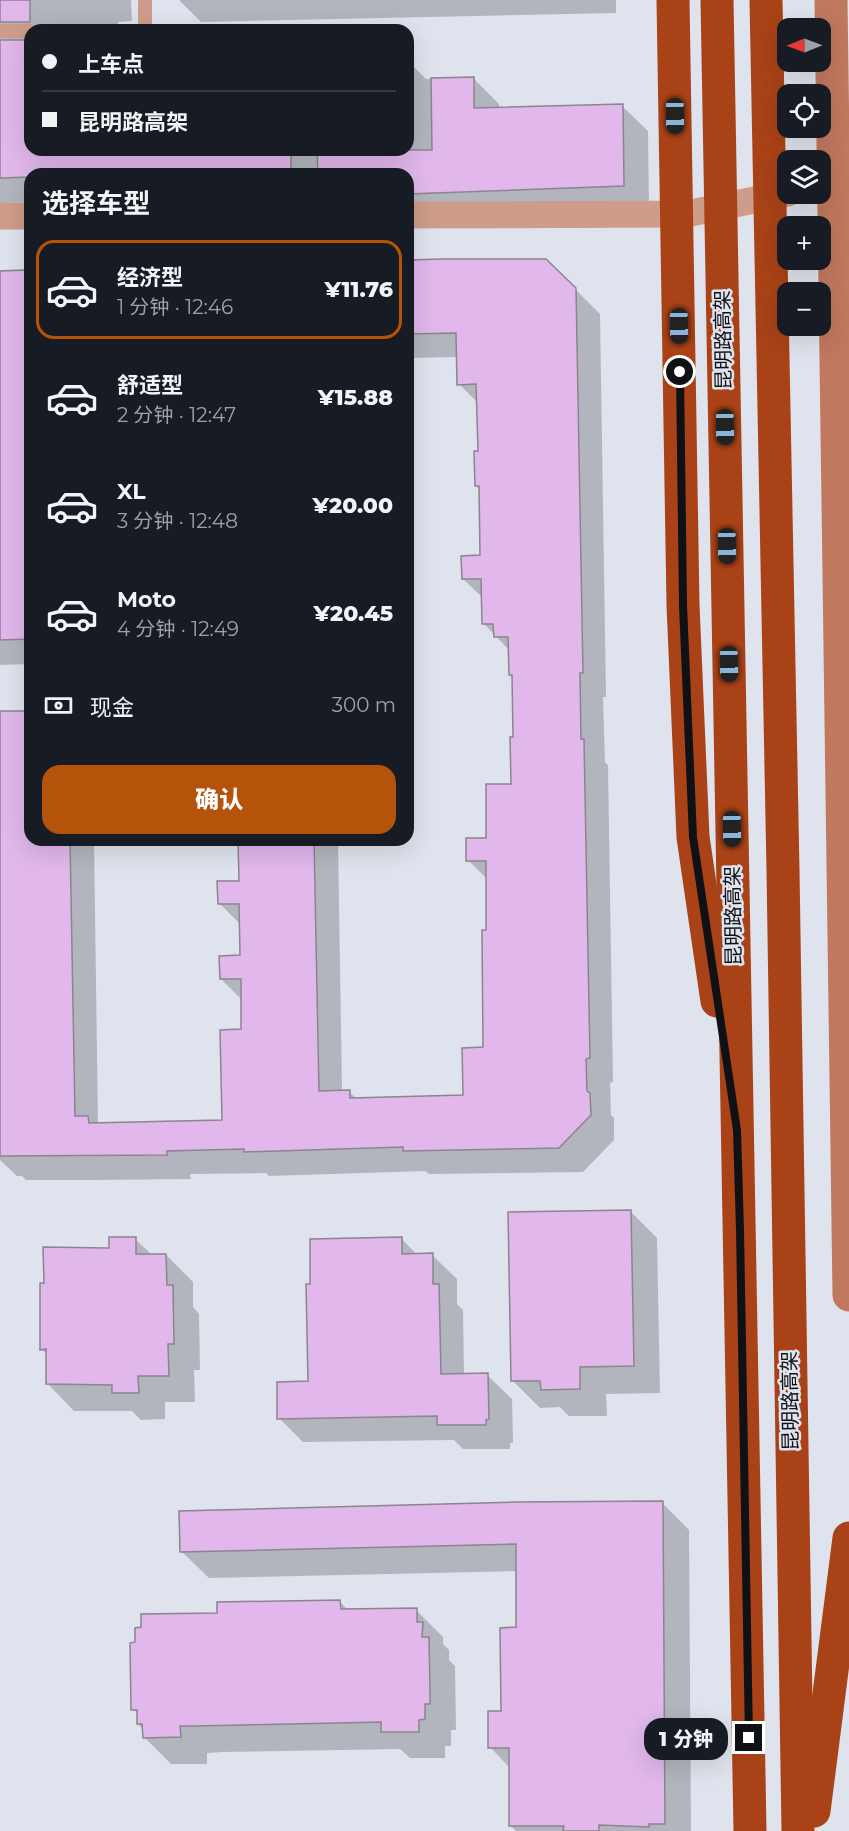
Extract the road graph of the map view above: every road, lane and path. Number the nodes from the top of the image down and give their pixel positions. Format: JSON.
{"nodes":[{"id":1,"x":145,"y":0,"type":"edge"},
{"id":2,"x":674,"y":0,"type":"edge"},
{"id":3,"x":717,"y":0,"type":"edge"},
{"id":4,"x":766,"y":0,"type":"edge"},
{"id":5,"x":831,"y":0,"type":"edge"},
{"id":6,"x":145,"y":24,"type":"edge"},
{"id":7,"x":0,"y":31,"type":"edge"},
{"id":8,"x":24,"y":31,"type":"edge"},
{"id":9,"x":828,"y":150,"type":"edge"},
{"id":10,"x":777,"y":195,"type":"edge"},
{"id":11,"x":827,"y":204,"type":"edge"},
{"id":12,"x":414,"y":215,"type":"edge"},
{"id":13,"x":0,"y":216,"type":"edge"},
{"id":14,"x":24,"y":216,"type":"edge"},
{"id":15,"x":737,"y":1130,"type":"junction"},
{"id":16,"x":849,"y":1295,"type":"edge"},
{"id":17,"x":849,"y":1538,"type":"edge"},
{"id":18,"x":750,"y":1831,"type":"edge"},
{"id":19,"x":798,"y":1831,"type":"edge"},
{"id":20,"x":812,"y":1831,"type":"edge"}],
"edges":[{"from":1,"to":6,"type":"lane"},
{"from":2,"to":15,"type":"highway"},
{"from":3,"to":15,"type":"highway","name":"昆明路高架"},
{"from":4,"to":19,"type":"highway","name":"昆明路高架"},
{"from":5,"to":9,"type":"main road"},
{"from":7,"to":8,"type":"lane"},
{"from":10,"to":12,"type":"street"},
{"from":11,"to":16,"type":"main road"},
{"from":13,"to":14,"type":"street"},
{"from":15,"to":18,"type":"highway","name":"昆明路高架"},
{"from":17,"to":20,"type":"highway"}]}
